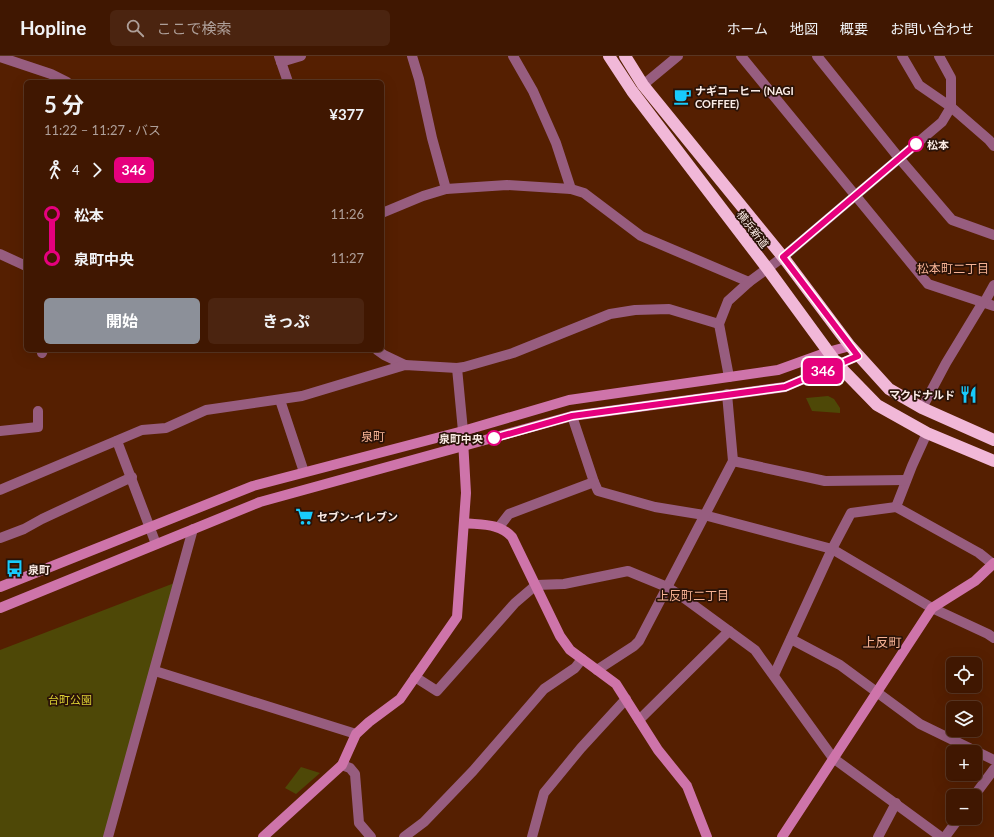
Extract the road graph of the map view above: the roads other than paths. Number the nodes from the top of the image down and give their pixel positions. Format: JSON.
{"nodes":[{"id":1,"x":301,"y":56,"type":"edge"},
{"id":2,"x":412,"y":56,"type":"edge"},
{"id":3,"x":513,"y":56,"type":"edge"},
{"id":4,"x":609,"y":56,"type":"edge"},
{"id":5,"x":625,"y":56,"type":"edge"},
{"id":6,"x":678,"y":56,"type":"edge"},
{"id":7,"x":741,"y":56,"type":"edge"},
{"id":8,"x":817,"y":56,"type":"edge"},
{"id":9,"x":902,"y":56,"type":"edge"},
{"id":10,"x":939,"y":56,"type":"edge"},
{"id":11,"x":0,"y":57,"type":"edge"},
{"id":12,"x":280,"y":59,"type":"edge"},
{"id":13,"x":64,"y":80,"type":"edge"},
{"id":14,"x":287,"y":80,"type":"edge"},
{"id":15,"x":643,"y":85,"type":"junction"},
{"id":16,"x":951,"y":107,"type":"junction"},
{"id":17,"x":994,"y":146,"type":"edge"},
{"id":18,"x":899,"y":158,"type":"junction"},
{"id":19,"x":446,"y":189,"type":"junction"},
{"id":20,"x":571,"y":189,"type":"junction"},
{"id":21,"x":855,"y":195,"type":"junction"},
{"id":22,"x":384,"y":212,"type":"edge"},
{"id":23,"x":994,"y":235,"type":"edge"},
{"id":24,"x":0,"y":254,"type":"edge"},
{"id":25,"x":783,"y":257,"type":"junction"},
{"id":26,"x":24,"y":265,"type":"edge"},
{"id":27,"x":767,"y":268,"type":"junction"},
{"id":28,"x":749,"y":282,"type":"junction"},
{"id":29,"x":994,"y":285,"type":"edge"},
{"id":30,"x":987,"y":304,"type":"edge"},
{"id":31,"x":719,"y":324,"type":"junction"},
{"id":32,"x":854,"y":351,"type":"junction"},
{"id":33,"x":380,"y":352,"type":"edge"},
{"id":34,"x":828,"y":352,"type":"junction"},
{"id":35,"x":405,"y":365,"type":"junction"},
{"id":36,"x":838,"y":365,"type":"junction"},
{"id":37,"x":457,"y":368,"type":"junction"},
{"id":38,"x":729,"y":377,"type":"junction"},
{"id":39,"x":727,"y":394,"type":"junction"},
{"id":40,"x":280,"y":400,"type":"junction"},
{"id":41,"x":922,"y":408,"type":"junction"},
{"id":42,"x":38,"y":411,"type":"dead end"},
{"id":43,"x":572,"y":416,"type":"junction"},
{"id":44,"x":0,"y":431,"type":"edge"},
{"id":45,"x":463,"y":431,"type":"junction"},
{"id":46,"x":927,"y":433,"type":"junction"},
{"id":47,"x":117,"y":440,"type":"junction"},
{"id":48,"x":994,"y":440,"type":"edge"},
{"id":49,"x":463,"y":446,"type":"junction"},
{"id":50,"x":733,"y":461,"type":"junction"},
{"id":51,"x":994,"y":461,"type":"edge"},
{"id":52,"x":304,"y":472,"type":"junction"},
{"id":53,"x":132,"y":477,"type":"junction"},
{"id":54,"x":906,"y":480,"type":"junction"},
{"id":55,"x":594,"y":482,"type":"junction"},
{"id":56,"x":0,"y":490,"type":"edge"},
{"id":57,"x":896,"y":507,"type":"junction"},
{"id":58,"x":704,"y":515,"type":"junction"},
{"id":59,"x":464,"y":523,"type":"junction"},
{"id":60,"x":150,"y":527,"type":"junction"},
{"id":61,"x":500,"y":527,"type":"junction"},
{"id":62,"x":193,"y":529,"type":"junction"},
{"id":63,"x":0,"y":538,"type":"edge"},
{"id":64,"x":156,"y":544,"type":"junction"},
{"id":65,"x":832,"y":549,"type":"junction"},
{"id":66,"x":994,"y":564,"type":"edge"},
{"id":67,"x":536,"y":585,"type":"junction"},
{"id":68,"x":0,"y":587,"type":"edge"},
{"id":69,"x":667,"y":587,"type":"junction"},
{"id":70,"x":0,"y":608,"type":"edge"},
{"id":71,"x":932,"y":608,"type":"junction"},
{"id":72,"x":730,"y":631,"type":"junction"},
{"id":73,"x":994,"y":638,"type":"edge"},
{"id":74,"x":791,"y":640,"type":"junction"},
{"id":75,"x":582,"y":659,"type":"junction"},
{"id":76,"x":597,"y":670,"type":"junction"},
{"id":77,"x":155,"y":671,"type":"junction"},
{"id":78,"x":774,"y":675,"type":"junction"},
{"id":79,"x":415,"y":677,"type":"junction"},
{"id":80,"x":877,"y":692,"type":"junction"},
{"id":81,"x":626,"y":699,"type":"junction"},
{"id":82,"x":639,"y":720,"type":"junction"},
{"id":83,"x":356,"y":734,"type":"junction"},
{"id":84,"x":833,"y":758,"type":"junction"},
{"id":85,"x":994,"y":760,"type":"edge"},
{"id":86,"x":342,"y":765,"type":"junction"},
{"id":87,"x":994,"y":769,"type":"edge"},
{"id":88,"x":979,"y":789,"type":"edge"},
{"id":89,"x":896,"y":803,"type":"junction"},
{"id":90,"x":954,"y":825,"type":"edge"},
{"id":91,"x":108,"y":837,"type":"edge"},
{"id":92,"x":263,"y":837,"type":"edge"},
{"id":93,"x":371,"y":837,"type":"edge"},
{"id":94,"x":404,"y":837,"type":"edge"},
{"id":95,"x":532,"y":837,"type":"edge"},
{"id":96,"x":707,"y":837,"type":"edge"},
{"id":97,"x":782,"y":837,"type":"edge"},
{"id":98,"x":878,"y":837,"type":"edge"},
{"id":99,"x":941,"y":837,"type":"edge"},
{"id":100,"x":945,"y":837,"type":"edge"}],
"edges":[{"from":1,"to":12,"type":"street"},
{"from":2,"to":19,"type":"street"},
{"from":3,"to":20,"type":"street"},
{"from":4,"to":27,"type":"highway","name":"横浜新道"},
{"from":5,"to":15,"type":"highway","name":"横浜新道"},
{"from":6,"to":15,"type":"street"},
{"from":7,"to":21,"type":"street"},
{"from":8,"to":18,"type":"street"},
{"from":9,"to":16,"type":"street"},
{"from":10,"to":16,"type":"street"},
{"from":11,"to":13,"type":"street"},
{"from":12,"to":14,"type":"street"},
{"from":15,"to":25,"type":"highway","name":"横浜新道"},
{"from":16,"to":17,"type":"street"},
{"from":16,"to":18,"type":"street"},
{"from":18,"to":21,"type":"street"},
{"from":18,"to":23,"type":"street"},
{"from":19,"to":20,"type":"street"},
{"from":19,"to":22,"type":"street"},
{"from":20,"to":28,"type":"street"},
{"from":21,"to":25,"type":"street"},
{"from":21,"to":30,"type":"street"},
{"from":24,"to":26,"type":"street"},
{"from":25,"to":27,"type":"street"},
{"from":25,"to":32,"type":"highway","name":"横浜新道"},
{"from":27,"to":28,"type":"street"},
{"from":27,"to":34,"type":"highway","name":"横浜新道"},
{"from":28,"to":31,"type":"street"},
{"from":29,"to":30,"type":"street"},
{"from":30,"to":41,"type":"street"},
{"from":31,"to":37,"type":"street"},
{"from":31,"to":38,"type":"street"},
{"from":32,"to":34,"type":"street"},
{"from":32,"to":36,"type":"street"},
{"from":32,"to":41,"type":"highway","name":"横浜新道"},
{"from":33,"to":35,"type":"street"},
{"from":34,"to":36,"type":"highway","name":"横浜新道"},
{"from":34,"to":38,"type":"street"},
{"from":35,"to":37,"type":"street"},
{"from":35,"to":40,"type":"street"},
{"from":36,"to":39,"type":"street"},
{"from":36,"to":46,"type":"highway","name":"横浜新道"},
{"from":37,"to":45,"type":"street"},
{"from":38,"to":45,"type":"street"},
{"from":39,"to":43,"type":"street"},
{"from":39,"to":50,"type":"street"},
{"from":40,"to":47,"type":"street"},
{"from":40,"to":52,"type":"street"},
{"from":41,"to":48,"type":"highway","name":"横浜新道"},
{"from":42,"to":44,"type":"street"},
{"from":43,"to":49,"type":"street"},
{"from":43,"to":55,"type":"street"},
{"from":45,"to":49,"type":"street"},
{"from":45,"to":52,"type":"street"},
{"from":46,"to":51,"type":"highway","name":"横浜新道"},
{"from":46,"to":54,"type":"street"},
{"from":47,"to":53,"type":"street"},
{"from":47,"to":56,"type":"street"},
{"from":49,"to":59,"type":"street"},
{"from":49,"to":62,"type":"street"},
{"from":50,"to":54,"type":"street"},
{"from":50,"to":58,"type":"street"},
{"from":52,"to":60,"type":"street"},
{"from":53,"to":60,"type":"street"},
{"from":53,"to":63,"type":"street"},
{"from":54,"to":57,"type":"street"},
{"from":55,"to":58,"type":"street"},
{"from":55,"to":61,"type":"street"},
{"from":57,"to":65,"type":"street"},
{"from":57,"to":66,"type":"street"},
{"from":58,"to":65,"type":"street"},
{"from":58,"to":69,"type":"street"},
{"from":59,"to":61,"type":"street"},
{"from":59,"to":79,"type":"street"},
{"from":60,"to":64,"type":"street"},
{"from":60,"to":68,"type":"street"},
{"from":61,"to":67,"type":"street"},
{"from":62,"to":64,"type":"street"},
{"from":62,"to":77,"type":"street"},
{"from":64,"to":70,"type":"street"},
{"from":65,"to":71,"type":"street"},
{"from":65,"to":74,"type":"street"},
{"from":66,"to":71,"type":"street"},
{"from":67,"to":69,"type":"street"},
{"from":67,"to":75,"type":"street"},
{"from":67,"to":79,"type":"street"},
{"from":69,"to":72,"type":"street"},
{"from":69,"to":76,"type":"street"},
{"from":71,"to":73,"type":"street"},
{"from":71,"to":80,"type":"street"},
{"from":72,"to":78,"type":"street"},
{"from":72,"to":82,"type":"street"},
{"from":74,"to":78,"type":"street"},
{"from":74,"to":80,"type":"street"},
{"from":75,"to":76,"type":"street"},
{"from":75,"to":94,"type":"street"},
{"from":76,"to":81,"type":"street"},
{"from":77,"to":83,"type":"street"},
{"from":77,"to":91,"type":"street"},
{"from":78,"to":84,"type":"street"},
{"from":79,"to":83,"type":"street"},
{"from":80,"to":84,"type":"street"},
{"from":80,"to":85,"type":"street"},
{"from":81,"to":82,"type":"street"},
{"from":81,"to":95,"type":"street"},
{"from":82,"to":96,"type":"street"},
{"from":83,"to":86,"type":"street"},
{"from":84,"to":89,"type":"street"},
{"from":84,"to":97,"type":"street"},
{"from":86,"to":92,"type":"street"},
{"from":86,"to":93,"type":"street"},
{"from":87,"to":88,"type":"street"},
{"from":89,"to":98,"type":"street"},
{"from":89,"to":99,"type":"street"},
{"from":90,"to":100,"type":"street"}]}
